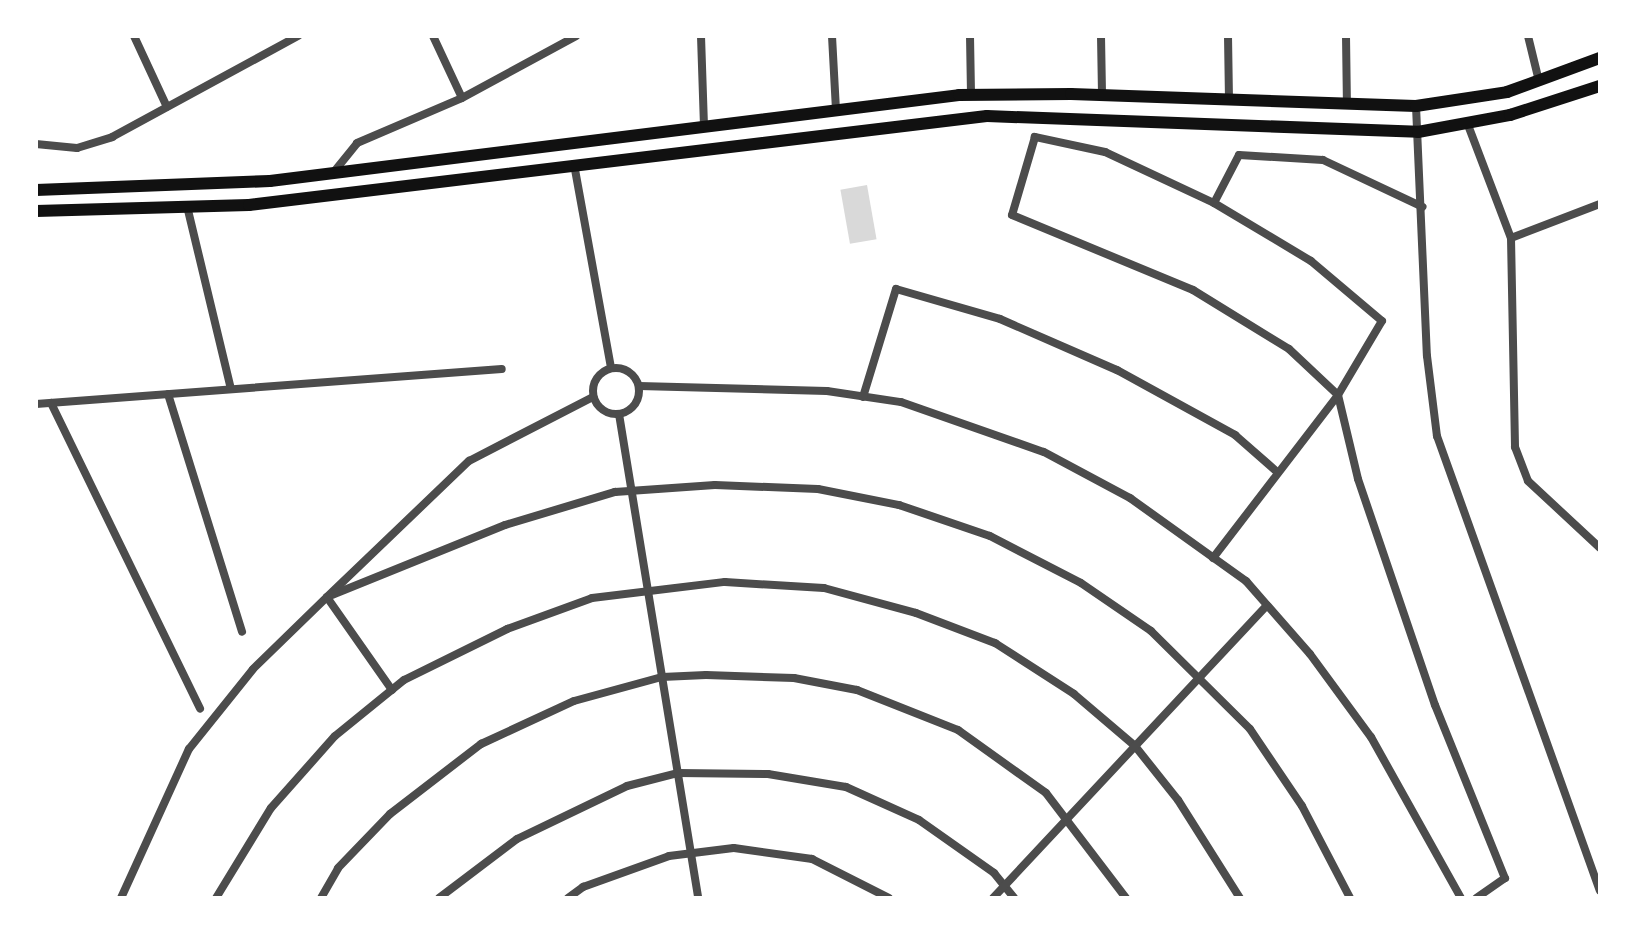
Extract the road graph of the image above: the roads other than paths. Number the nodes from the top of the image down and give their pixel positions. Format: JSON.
{"nodes":[{"id":1,"x":134,"y":36,"type":"edge"},
{"id":2,"x":298,"y":36,"type":"edge"},
{"id":3,"x":433,"y":36,"type":"edge"},
{"id":4,"x":576,"y":36,"type":"edge"},
{"id":5,"x":701,"y":36,"type":"edge"},
{"id":6,"x":832,"y":36,"type":"edge"},
{"id":7,"x":970,"y":36,"type":"edge"},
{"id":8,"x":1101,"y":36,"type":"edge"},
{"id":9,"x":1228,"y":36,"type":"edge"},
{"id":10,"x":1346,"y":36,"type":"edge"},
{"id":11,"x":1528,"y":36,"type":"edge"},
{"id":12,"x":1600,"y":58,"type":"edge"},
{"id":13,"x":1539,"y":81,"type":"junction"},
{"id":14,"x":1600,"y":86,"type":"edge"},
{"id":15,"x":971,"y":95,"type":"junction"},
{"id":16,"x":1102,"y":95,"type":"junction"},
{"id":17,"x":462,"y":98,"type":"junction"},
{"id":18,"x":1229,"y":100,"type":"junction"},
{"id":19,"x":1347,"y":104,"type":"junction"},
{"id":20,"x":1416,"y":106,"type":"junction"},
{"id":21,"x":167,"y":107,"type":"junction"},
{"id":22,"x":836,"y":109,"type":"junction"},
{"id":23,"x":1468,"y":125,"type":"junction"},
{"id":24,"x":704,"y":126,"type":"junction"},
{"id":25,"x":1418,"y":132,"type":"junction"},
{"id":26,"x":570,"y":143,"type":"junction"},
{"id":27,"x":36,"y":144,"type":"edge"},
{"id":28,"x":706,"y":147,"type":"junction"},
{"id":29,"x":574,"y":164,"type":"junction"},
{"id":30,"x":332,"y":174,"type":"junction"},
{"id":31,"x":36,"y":190,"type":"edge"},
{"id":32,"x":1214,"y":203,"type":"junction"},
{"id":33,"x":1600,"y":204,"type":"edge"},
{"id":34,"x":187,"y":206,"type":"junction"},
{"id":35,"x":1423,"y":207,"type":"junction"},
{"id":36,"x":36,"y":211,"type":"edge"},
{"id":37,"x":1511,"y":238,"type":"junction"},
{"id":38,"x":611,"y":368,"type":"junction"},
{"id":39,"x":502,"y":369,"type":"dead end"},
{"id":40,"x":639,"y":386,"type":"junction"},
{"id":41,"x":231,"y":389,"type":"junction"},
{"id":42,"x":168,"y":394,"type":"junction"},
{"id":43,"x":1338,"y":395,"type":"junction"},
{"id":44,"x":593,"y":397,"type":"junction"},
{"id":45,"x":863,"y":397,"type":"junction"},
{"id":46,"x":51,"y":403,"type":"junction"},
{"id":47,"x":36,"y":404,"type":"edge"},
{"id":48,"x":619,"y":414,"type":"junction"},
{"id":49,"x":1275,"y":470,"type":"junction"},
{"id":50,"x":632,"y":491,"type":"junction"},
{"id":51,"x":1600,"y":548,"type":"edge"},
{"id":52,"x":1213,"y":558,"type":"junction"},
{"id":53,"x":648,"y":588,"type":"junction"},
{"id":54,"x":327,"y":597,"type":"junction"},
{"id":55,"x":1267,"y":605,"type":"junction"},
{"id":56,"x":242,"y":632,"type":"dead end"},
{"id":57,"x":662,"y":677,"type":"junction"},
{"id":58,"x":1199,"y":678,"type":"junction"},
{"id":59,"x":392,"y":690,"type":"junction"},
{"id":60,"x":200,"y":709,"type":"dead end"},
{"id":61,"x":1135,"y":746,"type":"junction"},
{"id":62,"x":678,"y":773,"type":"junction"},
{"id":63,"x":1068,"y":818,"type":"junction"},
{"id":64,"x":691,"y":853,"type":"junction"},
{"id":65,"x":1004,"y":886,"type":"junction"},
{"id":66,"x":1600,"y":891,"type":"edge"},
{"id":67,"x":121,"y":898,"type":"edge"},
{"id":68,"x":216,"y":898,"type":"edge"},
{"id":69,"x":321,"y":898,"type":"edge"},
{"id":70,"x":439,"y":898,"type":"edge"},
{"id":71,"x":568,"y":898,"type":"edge"},
{"id":72,"x":698,"y":898,"type":"edge"},
{"id":73,"x":889,"y":898,"type":"edge"},
{"id":74,"x":993,"y":898,"type":"edge"},
{"id":75,"x":1014,"y":898,"type":"edge"},
{"id":76,"x":1126,"y":898,"type":"edge"},
{"id":77,"x":1240,"y":898,"type":"edge"},
{"id":78,"x":1350,"y":898,"type":"edge"},
{"id":79,"x":1461,"y":898,"type":"edge"},
{"id":80,"x":1476,"y":898,"type":"edge"}],
"edges":[{"from":1,"to":21,"type":"street"},
{"from":2,"to":21,"type":"street"},
{"from":3,"to":17,"type":"street"},
{"from":4,"to":17,"type":"street"},
{"from":5,"to":24,"type":"street"},
{"from":6,"to":22,"type":"street"},
{"from":7,"to":15,"type":"street"},
{"from":8,"to":16,"type":"street"},
{"from":9,"to":18,"type":"street"},
{"from":10,"to":19,"type":"street"},
{"from":11,"to":13,"type":"street"},
{"from":12,"to":13,"type":"main road"},
{"from":13,"to":20,"type":"main road"},
{"from":14,"to":23,"type":"main road"},
{"from":15,"to":16,"type":"main road"},
{"from":15,"to":22,"type":"main road"},
{"from":16,"to":18,"type":"main road"},
{"from":17,"to":30,"type":"street"},
{"from":18,"to":19,"type":"main road"},
{"from":19,"to":20,"type":"main road"},
{"from":20,"to":25,"type":"street"},
{"from":21,"to":27,"type":"street"},
{"from":22,"to":24,"type":"main road"},
{"from":23,"to":25,"type":"main road"},
{"from":23,"to":37,"type":"street"},
{"from":24,"to":26,"type":"main road"},
{"from":24,"to":28,"type":"main road"},
{"from":25,"to":28,"type":"main road"},
{"from":25,"to":35,"type":"street"},
{"from":26,"to":29,"type":"main road"},
{"from":26,"to":30,"type":"main road"},
{"from":28,"to":29,"type":"main road"},
{"from":29,"to":34,"type":"main road"},
{"from":29,"to":38,"type":"street"},
{"from":30,"to":31,"type":"main road"},
{"from":32,"to":35,"type":"street"},
{"from":32,"to":43,"type":"street"},
{"from":32,"to":43,"type":"street"},
{"from":33,"to":37,"type":"street"},
{"from":34,"to":36,"type":"main road"},
{"from":34,"to":41,"type":"street"},
{"from":35,"to":66,"type":"street"},
{"from":37,"to":51,"type":"street"},
{"from":38,"to":40,"type":"street"},
{"from":38,"to":44,"type":"street"},
{"from":39,"to":41,"type":"street"},
{"from":40,"to":45,"type":"street"},
{"from":40,"to":48,"type":"street"},
{"from":41,"to":42,"type":"street"},
{"from":42,"to":46,"type":"street"},
{"from":42,"to":56,"type":"street"},
{"from":43,"to":49,"type":"street"},
{"from":43,"to":80,"type":"street"},
{"from":44,"to":48,"type":"street"},
{"from":44,"to":54,"type":"street"},
{"from":45,"to":49,"type":"street"},
{"from":45,"to":52,"type":"street"},
{"from":46,"to":47,"type":"street"},
{"from":46,"to":60,"type":"street"},
{"from":48,"to":50,"type":"street"},
{"from":49,"to":52,"type":"street"},
{"from":50,"to":53,"type":"street"},
{"from":50,"to":54,"type":"street"},
{"from":50,"to":58,"type":"street"},
{"from":52,"to":55,"type":"street"},
{"from":53,"to":57,"type":"street"},
{"from":53,"to":59,"type":"street"},
{"from":53,"to":61,"type":"street"},
{"from":54,"to":59,"type":"street"},
{"from":54,"to":67,"type":"street"},
{"from":55,"to":58,"type":"street"},
{"from":55,"to":79,"type":"street"},
{"from":57,"to":62,"type":"street"},
{"from":57,"to":63,"type":"street"},
{"from":57,"to":69,"type":"street"},
{"from":58,"to":61,"type":"street"},
{"from":58,"to":78,"type":"street"},
{"from":59,"to":68,"type":"street"},
{"from":61,"to":63,"type":"street"},
{"from":61,"to":77,"type":"street"},
{"from":62,"to":64,"type":"street"},
{"from":62,"to":65,"type":"street"},
{"from":62,"to":70,"type":"street"},
{"from":63,"to":65,"type":"street"},
{"from":63,"to":76,"type":"street"},
{"from":64,"to":71,"type":"street"},
{"from":64,"to":72,"type":"street"},
{"from":64,"to":73,"type":"street"},
{"from":65,"to":74,"type":"street"},
{"from":65,"to":75,"type":"street"}]}
